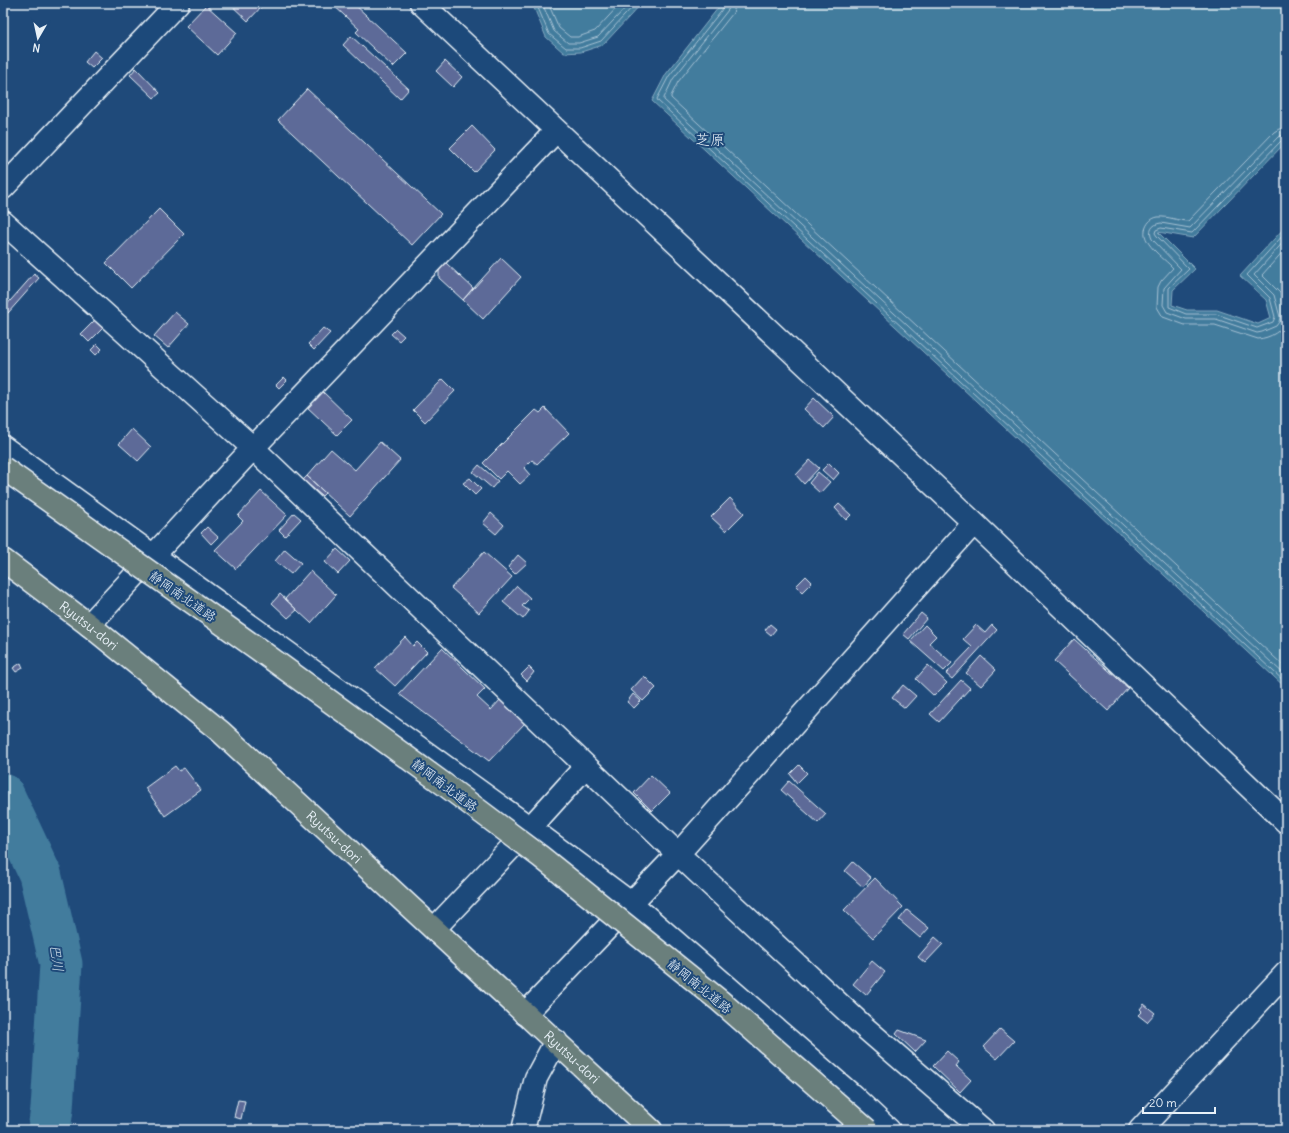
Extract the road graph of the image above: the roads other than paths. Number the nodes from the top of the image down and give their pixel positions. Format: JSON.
{"nodes":[{"id":1,"x":178,"y":3,"type":"edge"},
{"id":2,"x":421,"y":3,"type":"edge"},
{"id":3,"x":556,"y":131,"type":"junction"},
{"id":4,"x":3,"y":188,"type":"edge"},
{"id":5,"x":3,"y":222,"type":"edge"},
{"id":6,"x":3,"y":447,"type":"edge"},
{"id":7,"x":253,"y":448,"type":"junction"},
{"id":8,"x":3,"y":468,"type":"edge"},
{"id":9,"x":3,"y":484,"type":"edge"},
{"id":10,"x":974,"y":523,"type":"junction"},
{"id":11,"x":152,"y":556,"type":"junction"},
{"id":12,"x":3,"y":560,"type":"edge"},
{"id":13,"x":89,"y":624,"type":"junction"},
{"id":14,"x":586,"y":766,"type":"junction"},
{"id":15,"x":1286,"y":822,"type":"edge"},
{"id":16,"x":530,"y":828,"type":"junction"},
{"id":17,"x":678,"y":854,"type":"junction"},
{"id":18,"x":632,"y":904,"type":"junction"},
{"id":19,"x":434,"y":929,"type":"junction"},
{"id":20,"x":1286,"y":973,"type":"edge"},
{"id":21,"x":525,"y":1014,"type":"junction"},
{"id":22,"x":556,"y":1041,"type":"junction"},
{"id":23,"x":523,"y":1130,"type":"edge"},
{"id":24,"x":651,"y":1130,"type":"edge"},
{"id":25,"x":847,"y":1130,"type":"edge"},
{"id":26,"x":866,"y":1130,"type":"edge"},
{"id":27,"x":889,"y":1130,"type":"edge"},
{"id":28,"x":983,"y":1130,"type":"edge"},
{"id":29,"x":1140,"y":1130,"type":"edge"}],
"edges":[{"from":1,"to":4,"type":"street"},
{"from":2,"to":3,"type":"street"},
{"from":3,"to":7,"type":"street"},
{"from":3,"to":10,"type":"street"},
{"from":5,"to":7,"type":"street"},
{"from":6,"to":11,"type":"street"},
{"from":7,"to":11,"type":"street"},
{"from":7,"to":14,"type":"street"},
{"from":8,"to":26,"type":"main road","name":"静岡南北道路","bridge":true},
{"from":9,"to":25,"type":"main road","name":"静岡南北道路"},
{"from":10,"to":15,"type":"street"},
{"from":10,"to":17,"type":"street"},
{"from":11,"to":13,"type":"street"},
{"from":11,"to":16,"type":"street"},
{"from":12,"to":13,"type":"main road","name":"Ryutsu-dori"},
{"from":13,"to":19,"type":"main road","name":"Ryutsu-dori"},
{"from":14,"to":16,"type":"street"},
{"from":14,"to":17,"type":"street"},
{"from":16,"to":18,"type":"street"},
{"from":16,"to":19,"type":"street"},
{"from":17,"to":18,"type":"street"},
{"from":17,"to":28,"type":"street"},
{"from":18,"to":21,"type":"street"},
{"from":18,"to":27,"type":"street"},
{"from":19,"to":21,"type":"main road","name":"Ryutsu-dori"},
{"from":20,"to":29,"type":"street"},
{"from":21,"to":22,"type":"main road","name":"Ryutsu-dori"},
{"from":22,"to":23,"type":"street"},
{"from":22,"to":24,"type":"main road","name":"Ryutsu-dori"}]}
